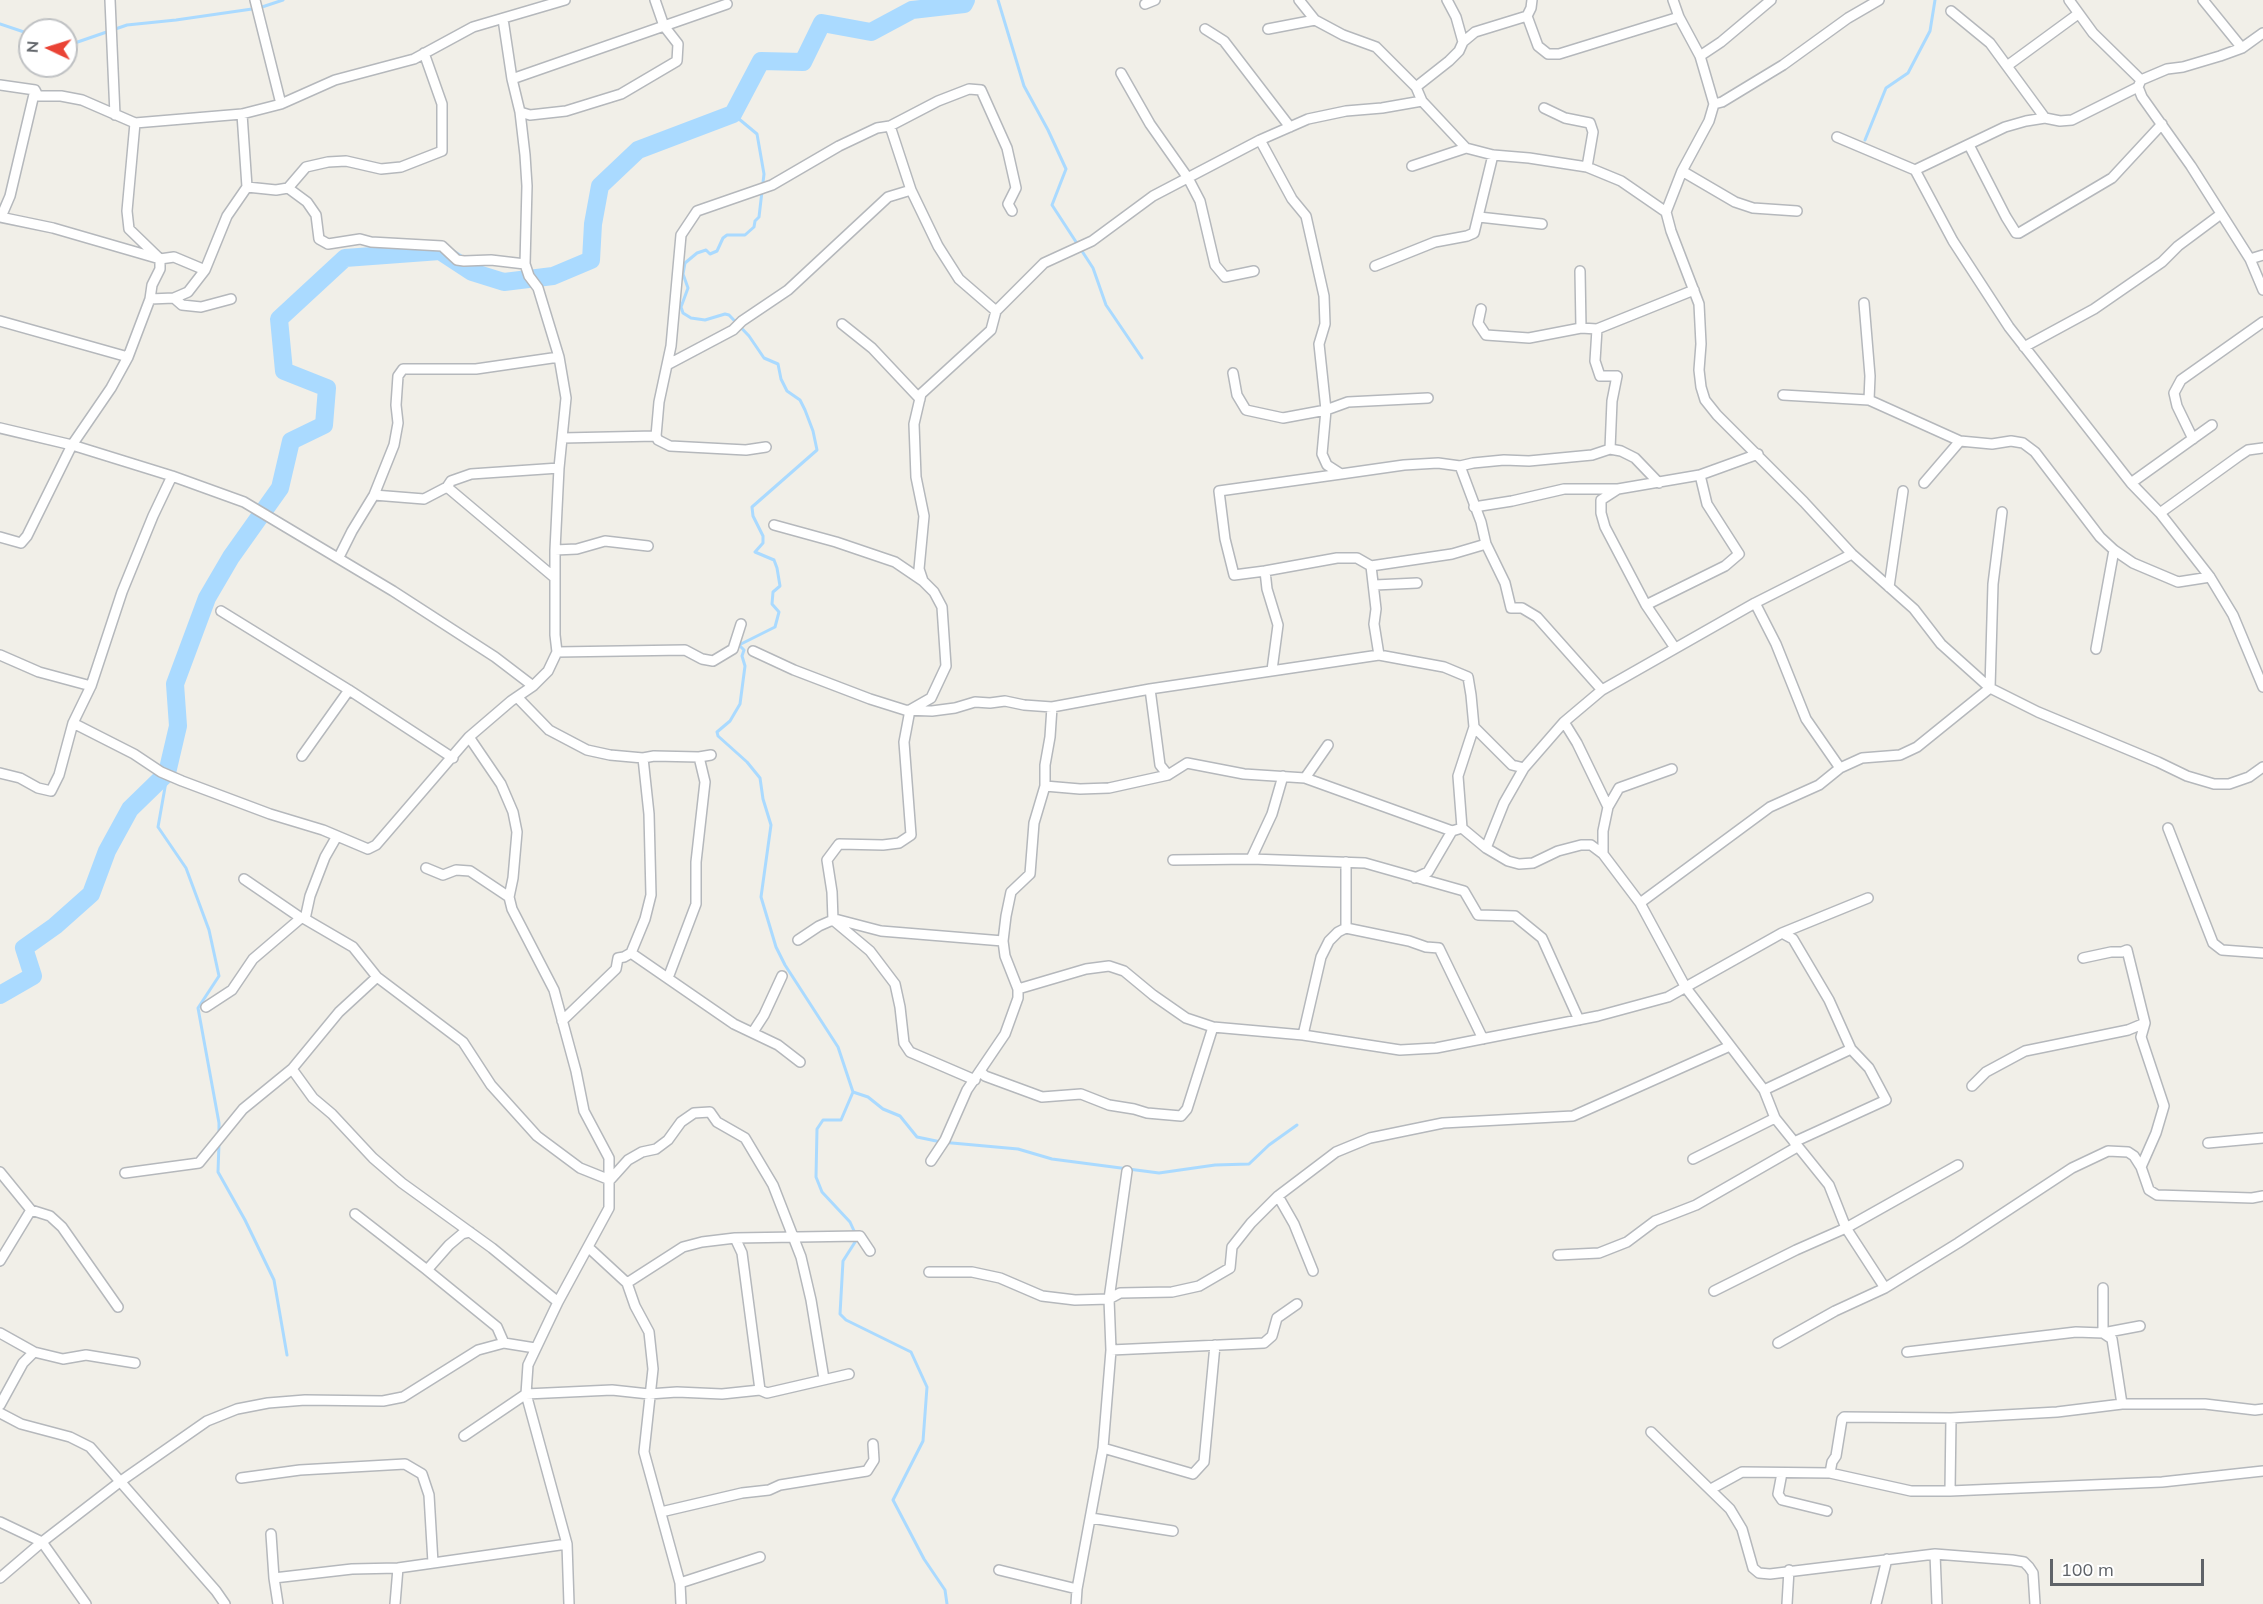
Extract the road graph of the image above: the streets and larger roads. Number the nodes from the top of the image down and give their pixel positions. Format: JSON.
{"nodes":[{"id":1,"x":110,"y":0,"type":"edge"},
{"id":2,"x":255,"y":0,"type":"edge"},
{"id":3,"x":565,"y":0,"type":"edge"},
{"id":4,"x":655,"y":0,"type":"edge"},
{"id":5,"x":1299,"y":0,"type":"edge"},
{"id":6,"x":1447,"y":0,"type":"edge"},
{"id":7,"x":1532,"y":0,"type":"edge"},
{"id":8,"x":1673,"y":0,"type":"edge"},
{"id":9,"x":1771,"y":0,"type":"edge"},
{"id":10,"x":1879,"y":0,"type":"edge"},
{"id":11,"x":2069,"y":0,"type":"edge"},
{"id":12,"x":2203,"y":0,"type":"edge"},
{"id":13,"x":727,"y":4,"type":"dead end"},
{"id":14,"x":1951,"y":11,"type":"dead end"},
{"id":15,"x":2078,"y":14,"type":"junction"},
{"id":16,"x":1527,"y":16,"type":"junction"},
{"id":17,"x":1678,"y":17,"type":"junction"},
{"id":18,"x":503,"y":19,"type":"junction"},
{"id":19,"x":1315,"y":20,"type":"junction"},
{"id":20,"x":663,"y":26,"type":"junction"},
{"id":21,"x":1204,"y":29,"type":"dead end"},
{"id":22,"x":1268,"y":29,"type":"dead end"},
{"id":23,"x":2263,"y":33,"type":"edge"},
{"id":24,"x":1463,"y":42,"type":"junction"},
{"id":25,"x":2242,"y":48,"type":"junction"},
{"id":26,"x":424,"y":54,"type":"junction"},
{"id":27,"x":1700,"y":56,"type":"junction"},
{"id":28,"x":2007,"y":66,"type":"junction"},
{"id":29,"x":1120,"y":73,"type":"dead end"},
{"id":30,"x":512,"y":80,"type":"junction"},
{"id":31,"x":2140,"y":84,"type":"junction"},
{"id":32,"x":0,"y":85,"type":"edge"},
{"id":33,"x":1416,"y":87,"type":"junction"},
{"id":34,"x":34,"y":90,"type":"junction"},
{"id":35,"x":1422,"y":100,"type":"junction"},
{"id":36,"x":281,"y":104,"type":"junction"},
{"id":37,"x":1714,"y":104,"type":"junction"},
{"id":38,"x":1544,"y":108,"type":"dead end"},
{"id":39,"x":520,"y":112,"type":"junction"},
{"id":40,"x":242,"y":114,"type":"junction"},
{"id":41,"x":115,"y":115,"type":"junction"},
{"id":42,"x":2045,"y":118,"type":"junction"},
{"id":43,"x":135,"y":123,"type":"junction"},
{"id":44,"x":2162,"y":124,"type":"junction"},
{"id":45,"x":890,"y":126,"type":"junction"},
{"id":46,"x":1290,"y":127,"type":"junction"},
{"id":47,"x":1837,"y":137,"type":"dead end"},
{"id":48,"x":1260,"y":140,"type":"junction"},
{"id":49,"x":1969,"y":145,"type":"junction"},
{"id":50,"x":1466,"y":148,"type":"junction"},
{"id":51,"x":1493,"y":155,"type":"junction"},
{"id":52,"x":1412,"y":166,"type":"dead end"},
{"id":53,"x":1587,"y":167,"type":"junction"},
{"id":54,"x":1915,"y":170,"type":"junction"},
{"id":55,"x":1682,"y":171,"type":"junction"},
{"id":56,"x":1188,"y":178,"type":"junction"},
{"id":57,"x":247,"y":187,"type":"junction"},
{"id":58,"x":288,"y":188,"type":"junction"},
{"id":59,"x":911,"y":190,"type":"junction"},
{"id":60,"x":1012,"y":211,"type":"dead end"},
{"id":61,"x":1797,"y":211,"type":"dead end"},
{"id":62,"x":1666,"y":212,"type":"junction"},
{"id":63,"x":2221,"y":214,"type":"junction"},
{"id":64,"x":1,"y":217,"type":"edge"},
{"id":65,"x":1479,"y":217,"type":"junction"},
{"id":66,"x":1542,"y":224,"type":"dead end"},
{"id":67,"x":2263,"y":255,"type":"edge"},
{"id":68,"x":160,"y":259,"type":"junction"},
{"id":69,"x":2250,"y":259,"type":"junction"},
{"id":70,"x":525,"y":264,"type":"junction"},
{"id":71,"x":1375,"y":266,"type":"dead end"},
{"id":72,"x":205,"y":270,"type":"junction"},
{"id":73,"x":1254,"y":270,"type":"dead end"},
{"id":74,"x":1580,"y":271,"type":"dead end"},
{"id":75,"x":1694,"y":290,"type":"junction"},
{"id":76,"x":2263,"y":290,"type":"edge"},
{"id":77,"x":174,"y":298,"type":"junction"},
{"id":78,"x":150,"y":299,"type":"junction"},
{"id":79,"x":231,"y":299,"type":"dead end"},
{"id":80,"x":1864,"y":303,"type":"dead end"},
{"id":81,"x":1481,"y":309,"type":"dead end"},
{"id":82,"x":996,"y":311,"type":"junction"},
{"id":83,"x":0,"y":321,"type":"edge"},
{"id":84,"x":2263,"y":322,"type":"edge"},
{"id":85,"x":842,"y":324,"type":"dead end"},
{"id":86,"x":1581,"y":328,"type":"junction"},
{"id":87,"x":1597,"y":329,"type":"junction"},
{"id":88,"x":2024,"y":347,"type":"junction"},
{"id":89,"x":128,"y":357,"type":"junction"},
{"id":90,"x":559,"y":357,"type":"junction"},
{"id":91,"x":667,"y":364,"type":"junction"},
{"id":92,"x":1233,"y":373,"type":"dead end"},
{"id":93,"x":1783,"y":395,"type":"dead end"},
{"id":94,"x":1428,"y":398,"type":"dead end"},
{"id":95,"x":920,"y":399,"type":"junction"},
{"id":96,"x":1869,"y":400,"type":"junction"},
{"id":97,"x":1326,"y":410,"type":"junction"},
{"id":98,"x":2212,"y":425,"type":"dead end"},
{"id":99,"x":0,"y":429,"type":"edge"},
{"id":100,"x":656,"y":436,"type":"junction"},
{"id":101,"x":562,"y":438,"type":"junction"},
{"id":102,"x":2193,"y":439,"type":"junction"},
{"id":103,"x":1960,"y":441,"type":"junction"},
{"id":104,"x":72,"y":445,"type":"junction"},
{"id":105,"x":766,"y":447,"type":"dead end"},
{"id":106,"x":2263,"y":448,"type":"edge"},
{"id":107,"x":1610,"y":449,"type":"junction"},
{"id":108,"x":1758,"y":454,"type":"junction"},
{"id":109,"x":1460,"y":466,"type":"junction"},
{"id":110,"x":559,"y":468,"type":"junction"},
{"id":111,"x":1341,"y":474,"type":"junction"},
{"id":112,"x":172,"y":476,"type":"junction"},
{"id":113,"x":1700,"y":476,"type":"junction"},
{"id":114,"x":1659,"y":483,"type":"junction"},
{"id":115,"x":1924,"y":483,"type":"dead end"},
{"id":116,"x":2131,"y":483,"type":"junction"},
{"id":117,"x":447,"y":487,"type":"junction"},
{"id":118,"x":1618,"y":489,"type":"junction"},
{"id":119,"x":1902,"y":490,"type":"dead end"},
{"id":120,"x":374,"y":495,"type":"junction"},
{"id":121,"x":1474,"y":507,"type":"junction"},
{"id":122,"x":2002,"y":512,"type":"dead end"},
{"id":123,"x":2160,"y":513,"type":"junction"},
{"id":124,"x":774,"y":525,"type":"dead end"},
{"id":125,"x":0,"y":537,"type":"edge"},
{"id":126,"x":1486,"y":544,"type":"junction"},
{"id":127,"x":648,"y":546,"type":"dead end"},
{"id":128,"x":555,"y":550,"type":"junction"},
{"id":129,"x":2114,"y":550,"type":"junction"},
{"id":130,"x":1852,"y":554,"type":"junction"},
{"id":131,"x":339,"y":557,"type":"junction"},
{"id":132,"x":1371,"y":566,"type":"junction"},
{"id":133,"x":1265,"y":571,"type":"junction"},
{"id":134,"x":555,"y":578,"type":"junction"},
{"id":135,"x":2210,"y":578,"type":"junction"},
{"id":136,"x":922,"y":581,"type":"junction"},
{"id":137,"x":1417,"y":583,"type":"dead end"},
{"id":138,"x":1374,"y":585,"type":"junction"},
{"id":139,"x":1889,"y":587,"type":"junction"},
{"id":140,"x":1755,"y":603,"type":"junction"},
{"id":141,"x":1646,"y":605,"type":"junction"},
{"id":142,"x":221,"y":611,"type":"dead end"},
{"id":143,"x":741,"y":624,"type":"dead end"},
{"id":144,"x":1675,"y":648,"type":"junction"},
{"id":145,"x":2096,"y":649,"type":"dead end"},
{"id":146,"x":753,"y":651,"type":"dead end"},
{"id":147,"x":557,"y":652,"type":"junction"},
{"id":148,"x":0,"y":655,"type":"edge"},
{"id":149,"x":1379,"y":655,"type":"junction"},
{"id":150,"x":1272,"y":670,"type":"junction"},
{"id":151,"x":91,"y":686,"type":"junction"},
{"id":152,"x":533,"y":686,"type":"junction"},
{"id":153,"x":2263,"y":687,"type":"edge"},
{"id":154,"x":1150,"y":688,"type":"junction"},
{"id":155,"x":1990,"y":688,"type":"junction"},
{"id":156,"x":349,"y":690,"type":"junction"},
{"id":157,"x":1602,"y":690,"type":"junction"},
{"id":158,"x":517,"y":697,"type":"junction"},
{"id":159,"x":1052,"y":707,"type":"junction"},
{"id":160,"x":910,"y":710,"type":"junction"},
{"id":161,"x":1564,"y":722,"type":"junction"},
{"id":162,"x":73,"y":723,"type":"junction"},
{"id":163,"x":1474,"y":727,"type":"junction"},
{"id":164,"x":469,"y":737,"type":"junction"},
{"id":165,"x":1328,"y":745,"type":"dead end"},
{"id":166,"x":711,"y":755,"type":"dead end"},
{"id":167,"x":302,"y":756,"type":"dead end"},
{"id":168,"x":699,"y":757,"type":"junction"},
{"id":169,"x":453,"y":758,"type":"junction"},
{"id":170,"x":643,"y":758,"type":"junction"},
{"id":171,"x":2263,"y":767,"type":"edge"},
{"id":172,"x":1524,"y":768,"type":"junction"},
{"id":173,"x":1839,"y":768,"type":"junction"},
{"id":174,"x":1672,"y":769,"type":"dead end"},
{"id":175,"x":1168,"y":775,"type":"junction"},
{"id":176,"x":1,"y":776,"type":"edge"},
{"id":177,"x":1283,"y":776,"type":"junction"},
{"id":178,"x":1305,"y":778,"type":"junction"},
{"id":179,"x":1045,"y":786,"type":"junction"},
{"id":180,"x":1608,"y":807,"type":"junction"},
{"id":181,"x":1462,"y":828,"type":"junction"},
{"id":182,"x":2168,"y":828,"type":"dead end"},
{"id":183,"x":1452,"y":831,"type":"junction"},
{"id":184,"x":337,"y":836,"type":"junction"},
{"id":185,"x":1486,"y":848,"type":"junction"},
{"id":186,"x":1603,"y":854,"type":"junction"},
{"id":187,"x":1251,"y":859,"type":"junction"},
{"id":188,"x":1173,"y":860,"type":"dead end"},
{"id":189,"x":1346,"y":862,"type":"junction"},
{"id":190,"x":426,"y":868,"type":"dead end"},
{"id":191,"x":1416,"y":878,"type":"junction"},
{"id":192,"x":244,"y":879,"type":"dead end"},
{"id":193,"x":508,"y":897,"type":"junction"},
{"id":194,"x":1868,"y":898,"type":"dead end"},
{"id":195,"x":1640,"y":903,"type":"junction"},
{"id":196,"x":303,"y":919,"type":"junction"},
{"id":197,"x":833,"y":920,"type":"junction"},
{"id":198,"x":1346,"y":928,"type":"junction"},
{"id":199,"x":1782,"y":933,"type":"junction"},
{"id":200,"x":798,"y":940,"type":"dead end"},
{"id":201,"x":1003,"y":941,"type":"junction"},
{"id":202,"x":631,"y":953,"type":"junction"},
{"id":203,"x":2263,"y":953,"type":"edge"},
{"id":204,"x":2084,"y":958,"type":"dead end"},
{"id":205,"x":377,"y":976,"type":"junction"},
{"id":206,"x":782,"y":976,"type":"dead end"},
{"id":207,"x":668,"y":978,"type":"junction"},
{"id":208,"x":1686,"y":988,"type":"junction"},
{"id":209,"x":1018,"y":989,"type":"junction"},
{"id":210,"x":206,"y":1007,"type":"dead end"},
{"id":211,"x":1580,"y":1020,"type":"junction"},
{"id":212,"x":562,"y":1021,"type":"junction"},
{"id":213,"x":2145,"y":1023,"type":"junction"},
{"id":214,"x":1213,"y":1027,"type":"junction"},
{"id":215,"x":753,"y":1032,"type":"junction"},
{"id":216,"x":1303,"y":1035,"type":"junction"},
{"id":217,"x":1483,"y":1039,"type":"junction"},
{"id":218,"x":1730,"y":1046,"type":"junction"},
{"id":219,"x":1851,"y":1049,"type":"junction"},
{"id":220,"x":800,"y":1062,"type":"dead end"},
{"id":221,"x":292,"y":1069,"type":"junction"},
{"id":222,"x":978,"y":1076,"type":"junction"},
{"id":223,"x":1972,"y":1086,"type":"dead end"},
{"id":224,"x":1764,"y":1090,"type":"junction"},
{"id":225,"x":1775,"y":1118,"type":"junction"},
{"id":226,"x":2263,"y":1138,"type":"edge"},
{"id":227,"x":2208,"y":1143,"type":"dead end"},
{"id":228,"x":1796,"y":1144,"type":"junction"},
{"id":229,"x":1694,"y":1159,"type":"dead end"},
{"id":230,"x":931,"y":1161,"type":"dead end"},
{"id":231,"x":1958,"y":1165,"type":"dead end"},
{"id":232,"x":2141,"y":1167,"type":"junction"},
{"id":233,"x":1127,"y":1171,"type":"dead end"},
{"id":234,"x":0,"y":1172,"type":"edge"},
{"id":235,"x":125,"y":1173,"type":"dead end"},
{"id":236,"x":610,"y":1180,"type":"junction"},
{"id":237,"x":1278,"y":1196,"type":"junction"},
{"id":238,"x":2263,"y":1196,"type":"edge"},
{"id":239,"x":31,"y":1210,"type":"junction"},
{"id":240,"x":354,"y":1214,"type":"dead end"},
{"id":241,"x":1846,"y":1228,"type":"junction"},
{"id":242,"x":470,"y":1232,"type":"junction"},
{"id":243,"x":735,"y":1238,"type":"junction"},
{"id":244,"x":795,"y":1238,"type":"junction"},
{"id":245,"x":588,"y":1247,"type":"junction"},
{"id":246,"x":870,"y":1251,"type":"dead end"},
{"id":247,"x":1558,"y":1255,"type":"dead end"},
{"id":248,"x":0,"y":1261,"type":"edge"},
{"id":249,"x":427,"y":1269,"type":"junction"},
{"id":250,"x":1312,"y":1271,"type":"dead end"},
{"id":251,"x":929,"y":1272,"type":"dead end"},
{"id":252,"x":627,"y":1283,"type":"junction"},
{"id":253,"x":1885,"y":1288,"type":"junction"},
{"id":254,"x":2103,"y":1288,"type":"dead end"},
{"id":255,"x":1714,"y":1290,"type":"dead end"},
{"id":256,"x":1108,"y":1299,"type":"junction"},
{"id":257,"x":558,"y":1302,"type":"junction"},
{"id":258,"x":1297,"y":1304,"type":"dead end"},
{"id":259,"x":118,"y":1307,"type":"dead end"},
{"id":260,"x":2140,"y":1326,"type":"dead end"},
{"id":261,"x":0,"y":1333,"type":"edge"},
{"id":262,"x":2103,"y":1333,"type":"junction"},
{"id":263,"x":504,"y":1343,"type":"junction"},
{"id":264,"x":1778,"y":1343,"type":"dead end"},
{"id":265,"x":1215,"y":1345,"type":"junction"},
{"id":266,"x":535,"y":1348,"type":"junction"},
{"id":267,"x":1111,"y":1350,"type":"junction"},
{"id":268,"x":34,"y":1352,"type":"junction"},
{"id":269,"x":1907,"y":1352,"type":"dead end"},
{"id":270,"x":135,"y":1363,"type":"dead end"},
{"id":271,"x":849,"y":1374,"type":"dead end"},
{"id":272,"x":824,"y":1379,"type":"junction"},
{"id":273,"x":760,"y":1390,"type":"junction"},
{"id":274,"x":526,"y":1394,"type":"junction"},
{"id":275,"x":650,"y":1394,"type":"junction"},
{"id":276,"x":2122,"y":1404,"type":"junction"},
{"id":277,"x":0,"y":1405,"type":"edge"},
{"id":278,"x":2263,"y":1409,"type":"edge"},
{"id":279,"x":0,"y":1413,"type":"edge"},
{"id":280,"x":1951,"y":1418,"type":"junction"},
{"id":281,"x":1651,"y":1432,"type":"dead end"},
{"id":282,"x":464,"y":1436,"type":"dead end"},
{"id":283,"x":873,"y":1444,"type":"dead end"},
{"id":284,"x":1103,"y":1448,"type":"junction"},
{"id":285,"x":2263,"y":1471,"type":"edge"},
{"id":286,"x":1782,"y":1473,"type":"junction"},
{"id":287,"x":1830,"y":1473,"type":"junction"},
{"id":288,"x":241,"y":1478,"type":"dead end"},
{"id":289,"x":121,"y":1481,"type":"junction"},
{"id":290,"x":1711,"y":1489,"type":"junction"},
{"id":291,"x":1950,"y":1491,"type":"junction"},
{"id":292,"x":1827,"y":1511,"type":"dead end"},
{"id":293,"x":661,"y":1512,"type":"junction"},
{"id":294,"x":1091,"y":1518,"type":"junction"},
{"id":295,"x":0,"y":1522,"type":"edge"},
{"id":296,"x":1173,"y":1531,"type":"dead end"},
{"id":297,"x":271,"y":1534,"type":"dead end"},
{"id":298,"x":42,"y":1542,"type":"junction"},
{"id":299,"x":567,"y":1544,"type":"junction"},
{"id":300,"x":1935,"y":1554,"type":"junction"},
{"id":301,"x":760,"y":1557,"type":"dead end"},
{"id":302,"x":1887,"y":1559,"type":"junction"},
{"id":303,"x":433,"y":1563,"type":"junction"},
{"id":304,"x":398,"y":1568,"type":"junction"},
{"id":305,"x":999,"y":1570,"type":"dead end"},
{"id":306,"x":1789,"y":1570,"type":"junction"},
{"id":307,"x":0,"y":1578,"type":"edge"},
{"id":308,"x":274,"y":1578,"type":"junction"},
{"id":309,"x":680,"y":1583,"type":"junction"},
{"id":310,"x":1077,"y":1589,"type":"junction"},
{"id":311,"x":86,"y":1604,"type":"edge"},
{"id":312,"x":225,"y":1604,"type":"edge"},
{"id":313,"x":278,"y":1604,"type":"edge"},
{"id":314,"x":395,"y":1604,"type":"edge"},
{"id":315,"x":569,"y":1604,"type":"edge"},
{"id":316,"x":681,"y":1604,"type":"edge"},
{"id":317,"x":1076,"y":1604,"type":"edge"},
{"id":318,"x":1787,"y":1604,"type":"edge"},
{"id":319,"x":1876,"y":1604,"type":"edge"},
{"id":320,"x":1937,"y":1604,"type":"edge"},
{"id":321,"x":2035,"y":1604,"type":"edge"}],
"edges":[{"from":1,"to":41,"type":"street"},
{"from":2,"to":36,"type":"street"},
{"from":3,"to":18,"type":"street"},
{"from":4,"to":20,"type":"street"},
{"from":5,"to":19,"type":"street"},
{"from":6,"to":24,"type":"street"},
{"from":7,"to":16,"type":"street"},
{"from":8,"to":17,"type":"street"},
{"from":9,"to":27,"type":"street"},
{"from":10,"to":37,"type":"street"},
{"from":11,"to":15,"type":"street"},
{"from":12,"to":25,"type":"street"},
{"from":13,"to":20,"type":"street"},
{"from":14,"to":28,"type":"street"},
{"from":15,"to":28,"type":"street"},
{"from":15,"to":31,"type":"street"},
{"from":16,"to":17,"type":"street"},
{"from":16,"to":24,"type":"street"},
{"from":17,"to":27,"type":"street"},
{"from":18,"to":26,"type":"street"},
{"from":18,"to":30,"type":"street"},
{"from":19,"to":22,"type":"street"},
{"from":19,"to":33,"type":"street"},
{"from":20,"to":30,"type":"street"},
{"from":20,"to":39,"type":"street"},
{"from":21,"to":46,"type":"street"},
{"from":23,"to":25,"type":"street"},
{"from":24,"to":33,"type":"street"},
{"from":25,"to":31,"type":"street"},
{"from":26,"to":36,"type":"street"},
{"from":26,"to":58,"type":"street"},
{"from":27,"to":37,"type":"street"},
{"from":28,"to":42,"type":"street"},
{"from":29,"to":56,"type":"street"},
{"from":30,"to":39,"type":"street"},
{"from":31,"to":42,"type":"street"},
{"from":31,"to":44,"type":"street"},
{"from":32,"to":34,"type":"street"},
{"from":33,"to":35,"type":"street"},
{"from":34,"to":41,"type":"street"},
{"from":34,"to":64,"type":"street"},
{"from":35,"to":46,"type":"street"},
{"from":35,"to":50,"type":"street"},
{"from":36,"to":40,"type":"street"},
{"from":37,"to":55,"type":"street"},
{"from":38,"to":53,"type":"street"},
{"from":39,"to":70,"type":"street"},
{"from":40,"to":43,"type":"street"},
{"from":40,"to":57,"type":"street"},
{"from":41,"to":43,"type":"street"},
{"from":42,"to":49,"type":"street"},
{"from":43,"to":68,"type":"street"},
{"from":44,"to":49,"type":"street"},
{"from":44,"to":63,"type":"street"},
{"from":45,"to":59,"type":"street"},
{"from":45,"to":60,"type":"street"},
{"from":45,"to":91,"type":"street"},
{"from":46,"to":48,"type":"street"},
{"from":47,"to":54,"type":"street"},
{"from":48,"to":56,"type":"street"},
{"from":48,"to":97,"type":"street"},
{"from":49,"to":54,"type":"street"},
{"from":50,"to":51,"type":"street"},
{"from":50,"to":52,"type":"street"},
{"from":51,"to":53,"type":"street"},
{"from":51,"to":65,"type":"street"},
{"from":53,"to":62,"type":"street"},
{"from":54,"to":88,"type":"street"},
{"from":55,"to":61,"type":"street"},
{"from":55,"to":62,"type":"street"},
{"from":56,"to":73,"type":"street"},
{"from":56,"to":82,"type":"street"},
{"from":57,"to":58,"type":"street"},
{"from":57,"to":72,"type":"street"},
{"from":58,"to":70,"type":"street"},
{"from":59,"to":82,"type":"street"},
{"from":59,"to":91,"type":"street"},
{"from":62,"to":75,"type":"street"},
{"from":63,"to":69,"type":"street"},
{"from":63,"to":88,"type":"street"},
{"from":64,"to":68,"type":"street"},
{"from":65,"to":66,"type":"street"},
{"from":65,"to":71,"type":"street"},
{"from":67,"to":69,"type":"street"},
{"from":68,"to":72,"type":"street"},
{"from":68,"to":78,"type":"street"},
{"from":69,"to":76,"type":"street"},
{"from":70,"to":90,"type":"street"},
{"from":72,"to":77,"type":"street"},
{"from":74,"to":86,"type":"street"},
{"from":75,"to":87,"type":"street"},
{"from":75,"to":108,"type":"street"},
{"from":77,"to":78,"type":"street"},
{"from":77,"to":79,"type":"street"},
{"from":78,"to":89,"type":"street"},
{"from":80,"to":96,"type":"street"},
{"from":81,"to":86,"type":"street"},
{"from":82,"to":95,"type":"street"},
{"from":83,"to":89,"type":"street"},
{"from":84,"to":102,"type":"street"},
{"from":85,"to":95,"type":"street"},
{"from":86,"to":87,"type":"street"},
{"from":87,"to":107,"type":"street"},
{"from":88,"to":116,"type":"street"},
{"from":89,"to":104,"type":"street"},
{"from":90,"to":101,"type":"street"},
{"from":90,"to":120,"type":"street"},
{"from":91,"to":100,"type":"street"},
{"from":92,"to":97,"type":"street"},
{"from":93,"to":96,"type":"street"},
{"from":94,"to":97,"type":"street"},
{"from":95,"to":136,"type":"street"},
{"from":96,"to":103,"type":"street"},
{"from":97,"to":111,"type":"street"},
{"from":98,"to":102,"type":"street"},
{"from":99,"to":104,"type":"street"},
{"from":100,"to":101,"type":"street"},
{"from":100,"to":105,"type":"street"},
{"from":101,"to":110,"type":"street"},
{"from":102,"to":116,"type":"street"},
{"from":103,"to":115,"type":"street"},
{"from":103,"to":129,"type":"street"},
{"from":104,"to":112,"type":"street"},
{"from":104,"to":125,"type":"street"},
{"from":106,"to":123,"type":"street"},
{"from":107,"to":109,"type":"street"},
{"from":107,"to":114,"type":"street"},
{"from":108,"to":113,"type":"street"},
{"from":108,"to":130,"type":"street"},
{"from":109,"to":111,"type":"street"},
{"from":109,"to":121,"type":"street"},
{"from":110,"to":117,"type":"street"},
{"from":110,"to":128,"type":"street"},
{"from":111,"to":133,"type":"street"},
{"from":112,"to":131,"type":"street"},
{"from":112,"to":151,"type":"street"},
{"from":113,"to":114,"type":"street"},
{"from":113,"to":141,"type":"street"},
{"from":114,"to":118,"type":"street"},
{"from":116,"to":123,"type":"street"},
{"from":117,"to":120,"type":"street"},
{"from":117,"to":134,"type":"street"},
{"from":118,"to":121,"type":"street"},
{"from":118,"to":141,"type":"street"},
{"from":119,"to":139,"type":"street"},
{"from":120,"to":131,"type":"street"},
{"from":121,"to":126,"type":"street"},
{"from":122,"to":155,"type":"street"},
{"from":123,"to":135,"type":"street"},
{"from":124,"to":136,"type":"street"},
{"from":126,"to":132,"type":"street"},
{"from":126,"to":157,"type":"street"},
{"from":127,"to":128,"type":"street"},
{"from":128,"to":134,"type":"street"},
{"from":129,"to":135,"type":"street"},
{"from":129,"to":145,"type":"street"},
{"from":130,"to":139,"type":"street"},
{"from":130,"to":140,"type":"street"},
{"from":131,"to":152,"type":"street"},
{"from":132,"to":133,"type":"street"},
{"from":132,"to":138,"type":"street"},
{"from":133,"to":150,"type":"street"},
{"from":134,"to":147,"type":"street"},
{"from":135,"to":153,"type":"street"},
{"from":136,"to":160,"type":"street"},
{"from":137,"to":138,"type":"street"},
{"from":138,"to":149,"type":"street"},
{"from":139,"to":155,"type":"street"},
{"from":140,"to":144,"type":"street"},
{"from":140,"to":173,"type":"street"},
{"from":141,"to":144,"type":"street"},
{"from":142,"to":156,"type":"street"},
{"from":143,"to":147,"type":"street"},
{"from":144,"to":157,"type":"street"},
{"from":146,"to":160,"type":"street"},
{"from":147,"to":152,"type":"street"},
{"from":148,"to":151,"type":"street"},
{"from":149,"to":150,"type":"street"},
{"from":149,"to":163,"type":"street"},
{"from":150,"to":154,"type":"street"},
{"from":151,"to":162,"type":"street"},
{"from":152,"to":158,"type":"street"},
{"from":154,"to":159,"type":"street"},
{"from":154,"to":175,"type":"street"},
{"from":155,"to":171,"type":"street"},
{"from":155,"to":173,"type":"street"},
{"from":156,"to":167,"type":"street"},
{"from":156,"to":169,"type":"street"},
{"from":157,"to":161,"type":"street"},
{"from":158,"to":164,"type":"street"},
{"from":158,"to":170,"type":"street"},
{"from":159,"to":160,"type":"street"},
{"from":159,"to":179,"type":"street"},
{"from":160,"to":197,"type":"street"},
{"from":161,"to":172,"type":"street"},
{"from":161,"to":180,"type":"street"},
{"from":162,"to":176,"type":"street"},
{"from":162,"to":184,"type":"street"},
{"from":163,"to":172,"type":"street"},
{"from":163,"to":181,"type":"street"},
{"from":164,"to":169,"type":"street"},
{"from":164,"to":193,"type":"street"},
{"from":165,"to":178,"type":"street"},
{"from":166,"to":168,"type":"street"},
{"from":168,"to":170,"type":"street"},
{"from":168,"to":207,"type":"street"},
{"from":169,"to":184,"type":"street"},
{"from":170,"to":202,"type":"street"},
{"from":172,"to":185,"type":"street"},
{"from":173,"to":195,"type":"street"},
{"from":174,"to":180,"type":"street"},
{"from":175,"to":177,"type":"street"},
{"from":175,"to":179,"type":"street"},
{"from":177,"to":178,"type":"street"},
{"from":177,"to":187,"type":"street"},
{"from":178,"to":183,"type":"street"},
{"from":179,"to":201,"type":"street"},
{"from":180,"to":186,"type":"street"},
{"from":181,"to":183,"type":"street"},
{"from":181,"to":185,"type":"street"},
{"from":182,"to":203,"type":"street"},
{"from":183,"to":191,"type":"street"},
{"from":184,"to":196,"type":"street"},
{"from":185,"to":186,"type":"street"},
{"from":186,"to":195,"type":"street"},
{"from":187,"to":188,"type":"street"},
{"from":187,"to":189,"type":"street"},
{"from":189,"to":191,"type":"street"},
{"from":189,"to":198,"type":"street"},
{"from":190,"to":193,"type":"street"},
{"from":191,"to":211,"type":"street"},
{"from":192,"to":196,"type":"street"},
{"from":193,"to":212,"type":"street"},
{"from":194,"to":199,"type":"street"},
{"from":195,"to":208,"type":"street"},
{"from":196,"to":205,"type":"street"},
{"from":196,"to":210,"type":"street"},
{"from":197,"to":200,"type":"street"},
{"from":197,"to":201,"type":"street"},
{"from":197,"to":222,"type":"street"},
{"from":198,"to":216,"type":"street"},
{"from":198,"to":217,"type":"street"},
{"from":199,"to":208,"type":"street"},
{"from":199,"to":219,"type":"street"},
{"from":201,"to":209,"type":"street"},
{"from":202,"to":207,"type":"street"},
{"from":202,"to":212,"type":"street"},
{"from":204,"to":213,"type":"street"},
{"from":205,"to":221,"type":"street"},
{"from":205,"to":236,"type":"street"},
{"from":206,"to":215,"type":"street"},
{"from":207,"to":215,"type":"street"},
{"from":208,"to":211,"type":"street"},
{"from":208,"to":218,"type":"street"},
{"from":209,"to":214,"type":"street"},
{"from":209,"to":222,"type":"street"},
{"from":211,"to":217,"type":"street"},
{"from":212,"to":236,"type":"street"},
{"from":213,"to":223,"type":"street"},
{"from":213,"to":232,"type":"street"},
{"from":214,"to":216,"type":"street"},
{"from":214,"to":222,"type":"street"},
{"from":215,"to":220,"type":"street"},
{"from":216,"to":217,"type":"street"},
{"from":218,"to":224,"type":"street"},
{"from":218,"to":237,"type":"street"},
{"from":219,"to":224,"type":"street"},
{"from":219,"to":228,"type":"street"},
{"from":221,"to":235,"type":"street"},
{"from":221,"to":242,"type":"street"},
{"from":222,"to":230,"type":"street"},
{"from":224,"to":225,"type":"street"},
{"from":225,"to":228,"type":"street"},
{"from":225,"to":229,"type":"street"},
{"from":226,"to":227,"type":"street"},
{"from":228,"to":241,"type":"street"},
{"from":228,"to":247,"type":"street"},
{"from":231,"to":241,"type":"street"},
{"from":232,"to":238,"type":"street"},
{"from":232,"to":253,"type":"street"},
{"from":233,"to":256,"type":"street"},
{"from":234,"to":239,"type":"street"},
{"from":236,"to":244,"type":"street"},
{"from":236,"to":245,"type":"street"},
{"from":237,"to":250,"type":"street"},
{"from":237,"to":256,"type":"street"},
{"from":239,"to":248,"type":"street"},
{"from":239,"to":259,"type":"street"},
{"from":240,"to":249,"type":"street"},
{"from":241,"to":253,"type":"street"},
{"from":241,"to":255,"type":"street"},
{"from":242,"to":249,"type":"street"},
{"from":242,"to":257,"type":"street"},
{"from":243,"to":244,"type":"street"},
{"from":243,"to":252,"type":"street"},
{"from":243,"to":273,"type":"street"},
{"from":244,"to":246,"type":"street"},
{"from":244,"to":272,"type":"street"},
{"from":245,"to":252,"type":"street"},
{"from":245,"to":257,"type":"street"},
{"from":249,"to":263,"type":"street"},
{"from":251,"to":256,"type":"street"},
{"from":252,"to":275,"type":"street"},
{"from":253,"to":264,"type":"street"},
{"from":254,"to":262,"type":"street"},
{"from":256,"to":267,"type":"street"},
{"from":257,"to":266,"type":"street"},
{"from":258,"to":265,"type":"street"},
{"from":260,"to":262,"type":"street"},
{"from":261,"to":268,"type":"street"},
{"from":262,"to":269,"type":"street"},
{"from":262,"to":276,"type":"street"},
{"from":263,"to":266,"type":"street"},
{"from":263,"to":289,"type":"street"},
{"from":265,"to":267,"type":"street"},
{"from":265,"to":284,"type":"street"},
{"from":266,"to":274,"type":"street"},
{"from":267,"to":284,"type":"street"},
{"from":268,"to":270,"type":"street"},
{"from":268,"to":277,"type":"street"},
{"from":271,"to":272,"type":"street"},
{"from":272,"to":273,"type":"street"},
{"from":273,"to":275,"type":"street"},
{"from":274,"to":275,"type":"street"},
{"from":274,"to":282,"type":"street"},
{"from":274,"to":299,"type":"street"},
{"from":275,"to":293,"type":"street"},
{"from":276,"to":278,"type":"street"},
{"from":276,"to":280,"type":"street"},
{"from":279,"to":289,"type":"street"},
{"from":280,"to":287,"type":"street"},
{"from":280,"to":291,"type":"street"},
{"from":281,"to":290,"type":"street"},
{"from":283,"to":293,"type":"street"},
{"from":284,"to":294,"type":"street"},
{"from":285,"to":291,"type":"street"},
{"from":286,"to":287,"type":"street"},
{"from":286,"to":290,"type":"street"},
{"from":286,"to":292,"type":"street"},
{"from":287,"to":291,"type":"street"},
{"from":288,"to":303,"type":"street"},
{"from":289,"to":298,"type":"street"},
{"from":289,"to":312,"type":"street"},
{"from":290,"to":306,"type":"street"},
{"from":293,"to":309,"type":"street"},
{"from":294,"to":296,"type":"street"},
{"from":294,"to":310,"type":"street"},
{"from":295,"to":298,"type":"street"},
{"from":297,"to":308,"type":"street"},
{"from":298,"to":307,"type":"street"},
{"from":298,"to":311,"type":"street"},
{"from":299,"to":303,"type":"street"},
{"from":299,"to":315,"type":"street"},
{"from":300,"to":302,"type":"street"},
{"from":300,"to":320,"type":"street"},
{"from":300,"to":321,"type":"street"},
{"from":301,"to":309,"type":"street"},
{"from":302,"to":306,"type":"street"},
{"from":302,"to":319,"type":"street"},
{"from":303,"to":304,"type":"street"},
{"from":304,"to":308,"type":"street"},
{"from":304,"to":314,"type":"street"},
{"from":305,"to":310,"type":"street"},
{"from":306,"to":318,"type":"street"},
{"from":308,"to":313,"type":"street"},
{"from":309,"to":316,"type":"street"},
{"from":310,"to":317,"type":"street"}]}
